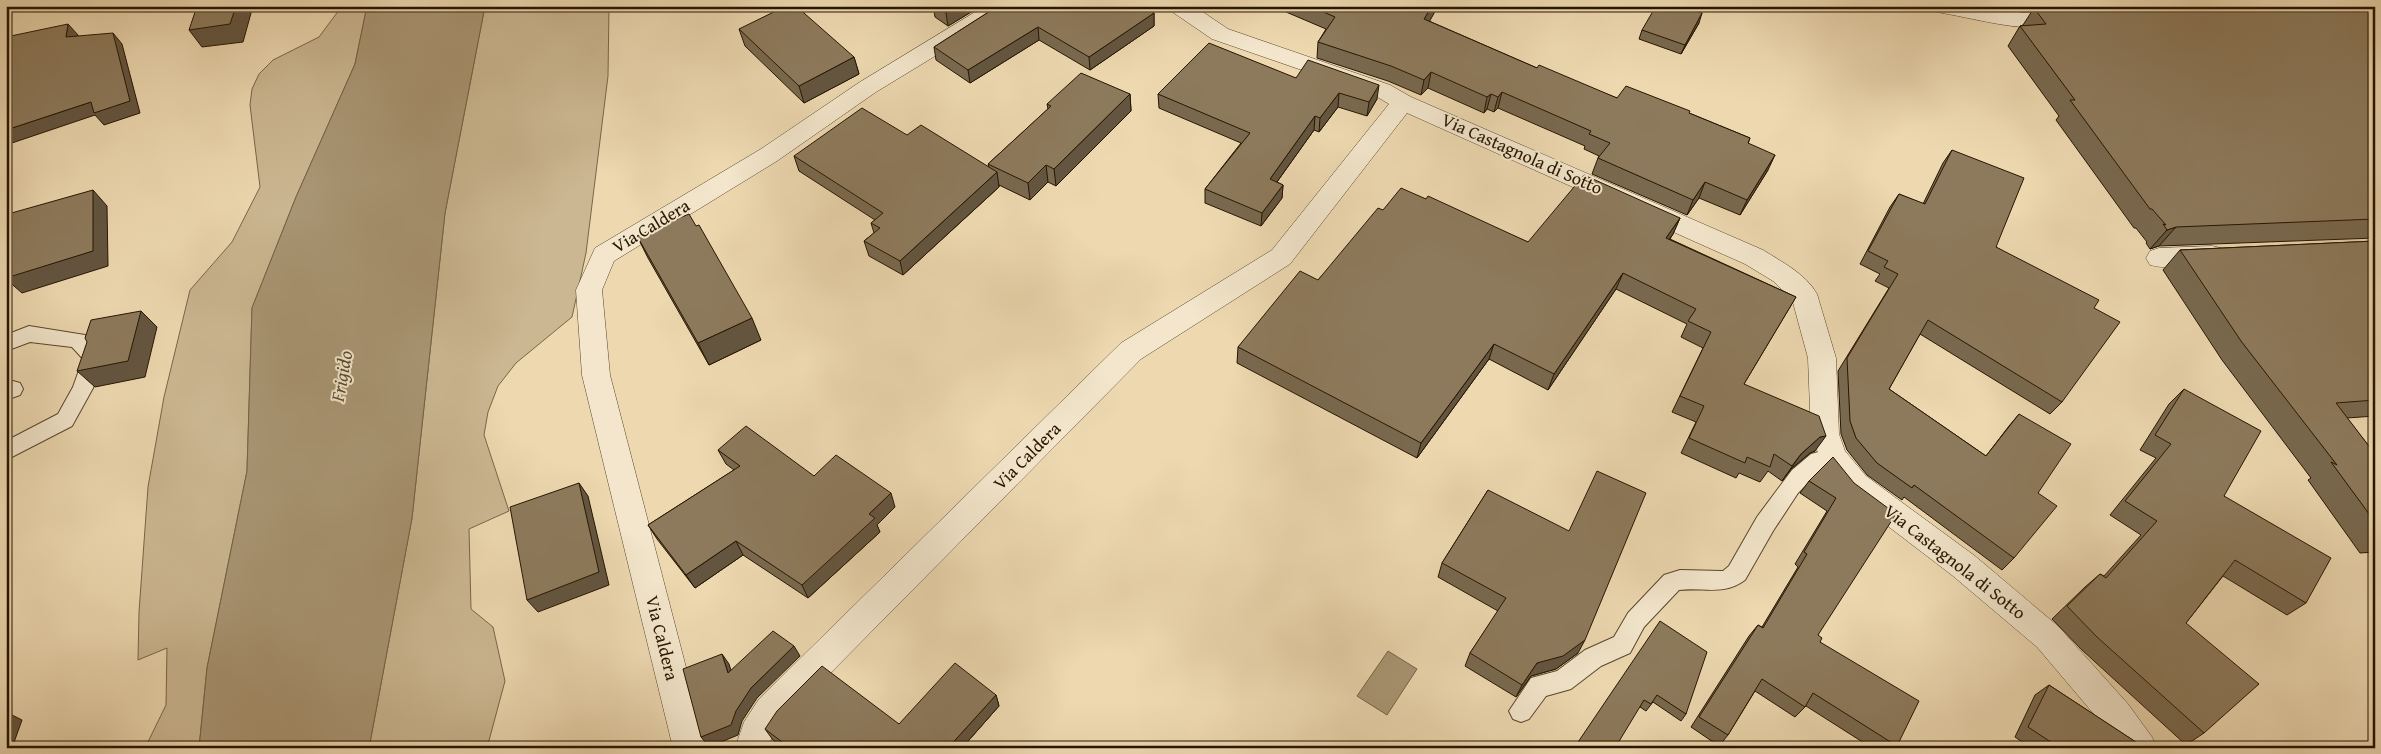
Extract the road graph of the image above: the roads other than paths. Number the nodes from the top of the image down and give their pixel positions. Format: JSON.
{"nodes":[{"id":1,"x":1001,"y":6,"type":"edge"},
{"id":2,"x":1179,"y":6,"type":"edge"},
{"id":3,"x":1942,"y":6,"type":"edge"},
{"id":4,"x":2080,"y":19,"type":"edge"},
{"id":5,"x":1403,"y":102,"type":"junction"},
{"id":6,"x":2238,"y":254,"type":"edge"},
{"id":7,"x":2159,"y":258,"type":"dead end"},
{"id":8,"x":6,"y":343,"type":"edge"},
{"id":9,"x":6,"y":451,"type":"edge"},
{"id":10,"x":1833,"y":457,"type":"junction"},
{"id":11,"x":1522,"y":711,"type":"dead end"},
{"id":12,"x":690,"y":748,"type":"edge"},
{"id":13,"x":752,"y":748,"type":"edge"},
{"id":14,"x":2140,"y":748,"type":"edge"}],
"edges":[{"from":1,"to":12,"type":"street","name":"Via Caldera"},
{"from":2,"to":5,"type":"street","name":"Via Castagnola di Sotto"},
{"from":3,"to":4,"type":"street"},
{"from":5,"to":10,"type":"street","name":"Via Castagnola di Sotto"},
{"from":5,"to":13,"type":"street","name":"Via Caldera"},
{"from":6,"to":7,"type":"street"},
{"from":8,"to":9,"type":"lane"},
{"from":10,"to":11,"type":"lane"},
{"from":10,"to":14,"type":"street","name":"Via Castagnola di Sotto"}]}
